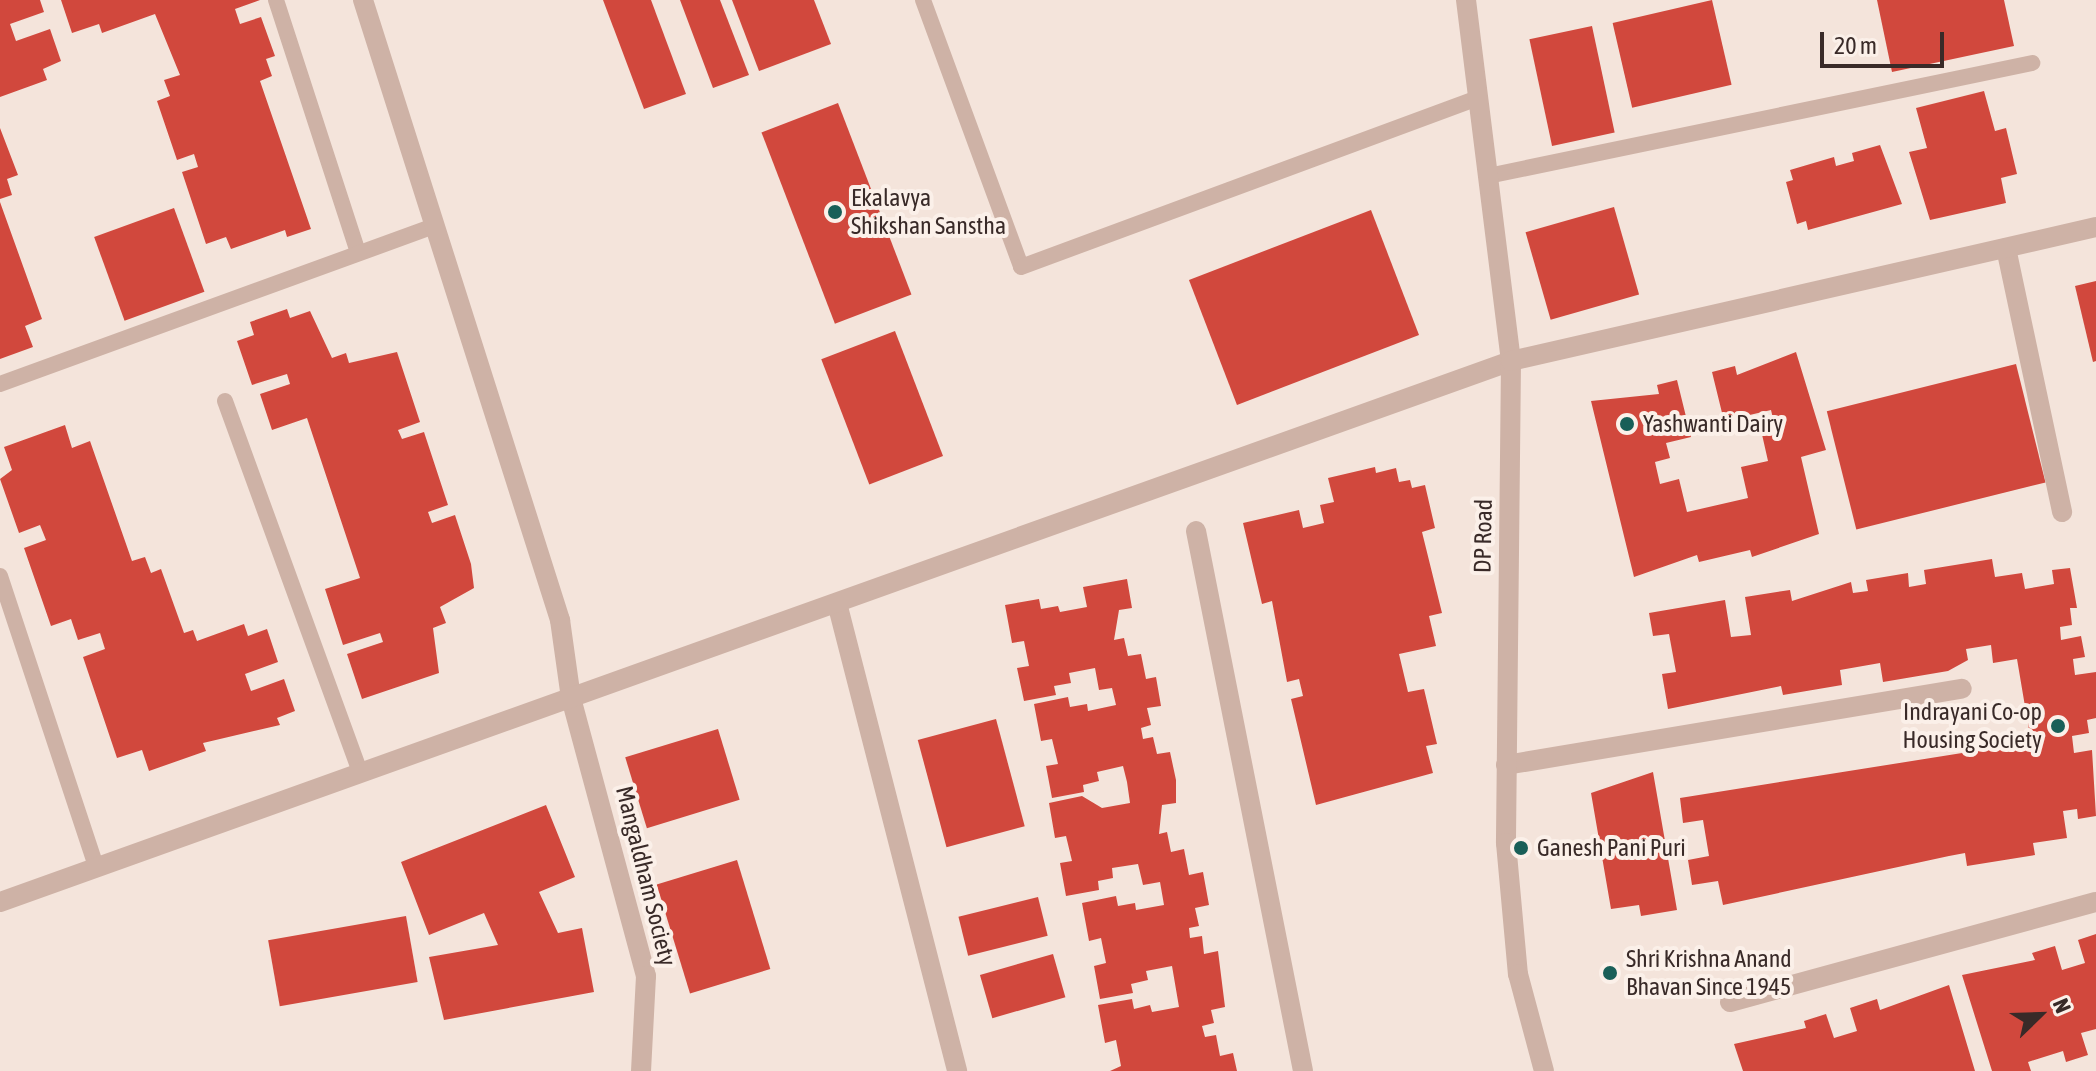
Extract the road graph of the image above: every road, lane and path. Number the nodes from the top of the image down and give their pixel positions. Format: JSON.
{"nodes":[{"id":1,"x":276,"y":0,"type":"edge"},
{"id":2,"x":363,"y":0,"type":"edge"},
{"id":3,"x":923,"y":0,"type":"edge"},
{"id":4,"x":1466,"y":0,"type":"edge"},
{"id":5,"x":2032,"y":63,"type":"dead end"},
{"id":6,"x":1478,"y":98,"type":"junction"},
{"id":7,"x":1488,"y":176,"type":"junction"},
{"id":8,"x":436,"y":225,"type":"junction"},
{"id":9,"x":2096,"y":227,"type":"edge"},
{"id":10,"x":2006,"y":248,"type":"junction"},
{"id":11,"x":358,"y":252,"type":"junction"},
{"id":12,"x":1511,"y":361,"type":"junction"},
{"id":13,"x":0,"y":384,"type":"edge"},
{"id":14,"x":225,"y":401,"type":"dead end"},
{"id":15,"x":2062,"y":512,"type":"dead end"},
{"id":16,"x":1196,"y":531,"type":"dead end"},
{"id":17,"x":0,"y":576,"type":"edge"},
{"id":18,"x":837,"y":603,"type":"junction"},
{"id":19,"x":1962,"y":689,"type":"dead end"},
{"id":20,"x":571,"y":698,"type":"junction"},
{"id":21,"x":1506,"y":765,"type":"junction"},
{"id":22,"x":361,"y":774,"type":"junction"},
{"id":23,"x":96,"y":866,"type":"junction"},
{"id":24,"x":0,"y":902,"type":"edge"},
{"id":25,"x":2096,"y":902,"type":"edge"},
{"id":26,"x":1730,"y":1002,"type":"dead end"},
{"id":27,"x":641,"y":1071,"type":"edge"},
{"id":28,"x":957,"y":1071,"type":"edge"},
{"id":29,"x":1303,"y":1071,"type":"edge"},
{"id":30,"x":1544,"y":1071,"type":"edge"}],
"edges":[{"from":1,"to":11,"type":"lane"},
{"from":2,"to":8,"type":"street","name":"Mangaldham Society"},
{"from":3,"to":6,"type":"lane"},
{"from":4,"to":6,"type":"street","name":"DP Road"},
{"from":5,"to":7,"type":"lane"},
{"from":6,"to":7,"type":"street","name":"DP Road"},
{"from":7,"to":12,"type":"street","name":"DP Road"},
{"from":8,"to":11,"type":"lane"},
{"from":8,"to":20,"type":"street","name":"Mangaldham Society"},
{"from":9,"to":10,"type":"street"},
{"from":10,"to":12,"type":"street"},
{"from":10,"to":15,"type":"street"},
{"from":11,"to":13,"type":"lane"},
{"from":12,"to":18,"type":"street"},
{"from":12,"to":21,"type":"street","name":"DP Road"},
{"from":14,"to":22,"type":"lane"},
{"from":16,"to":29,"type":"street"},
{"from":17,"to":23,"type":"lane"},
{"from":18,"to":20,"type":"street"},
{"from":18,"to":28,"type":"street"},
{"from":19,"to":21,"type":"street"},
{"from":20,"to":22,"type":"street"},
{"from":20,"to":27,"type":"street","name":"Mangaldham Society"},
{"from":21,"to":30,"type":"street","name":"DP Road"},
{"from":22,"to":23,"type":"street"},
{"from":23,"to":24,"type":"street"},
{"from":25,"to":26,"type":"street"}]}
